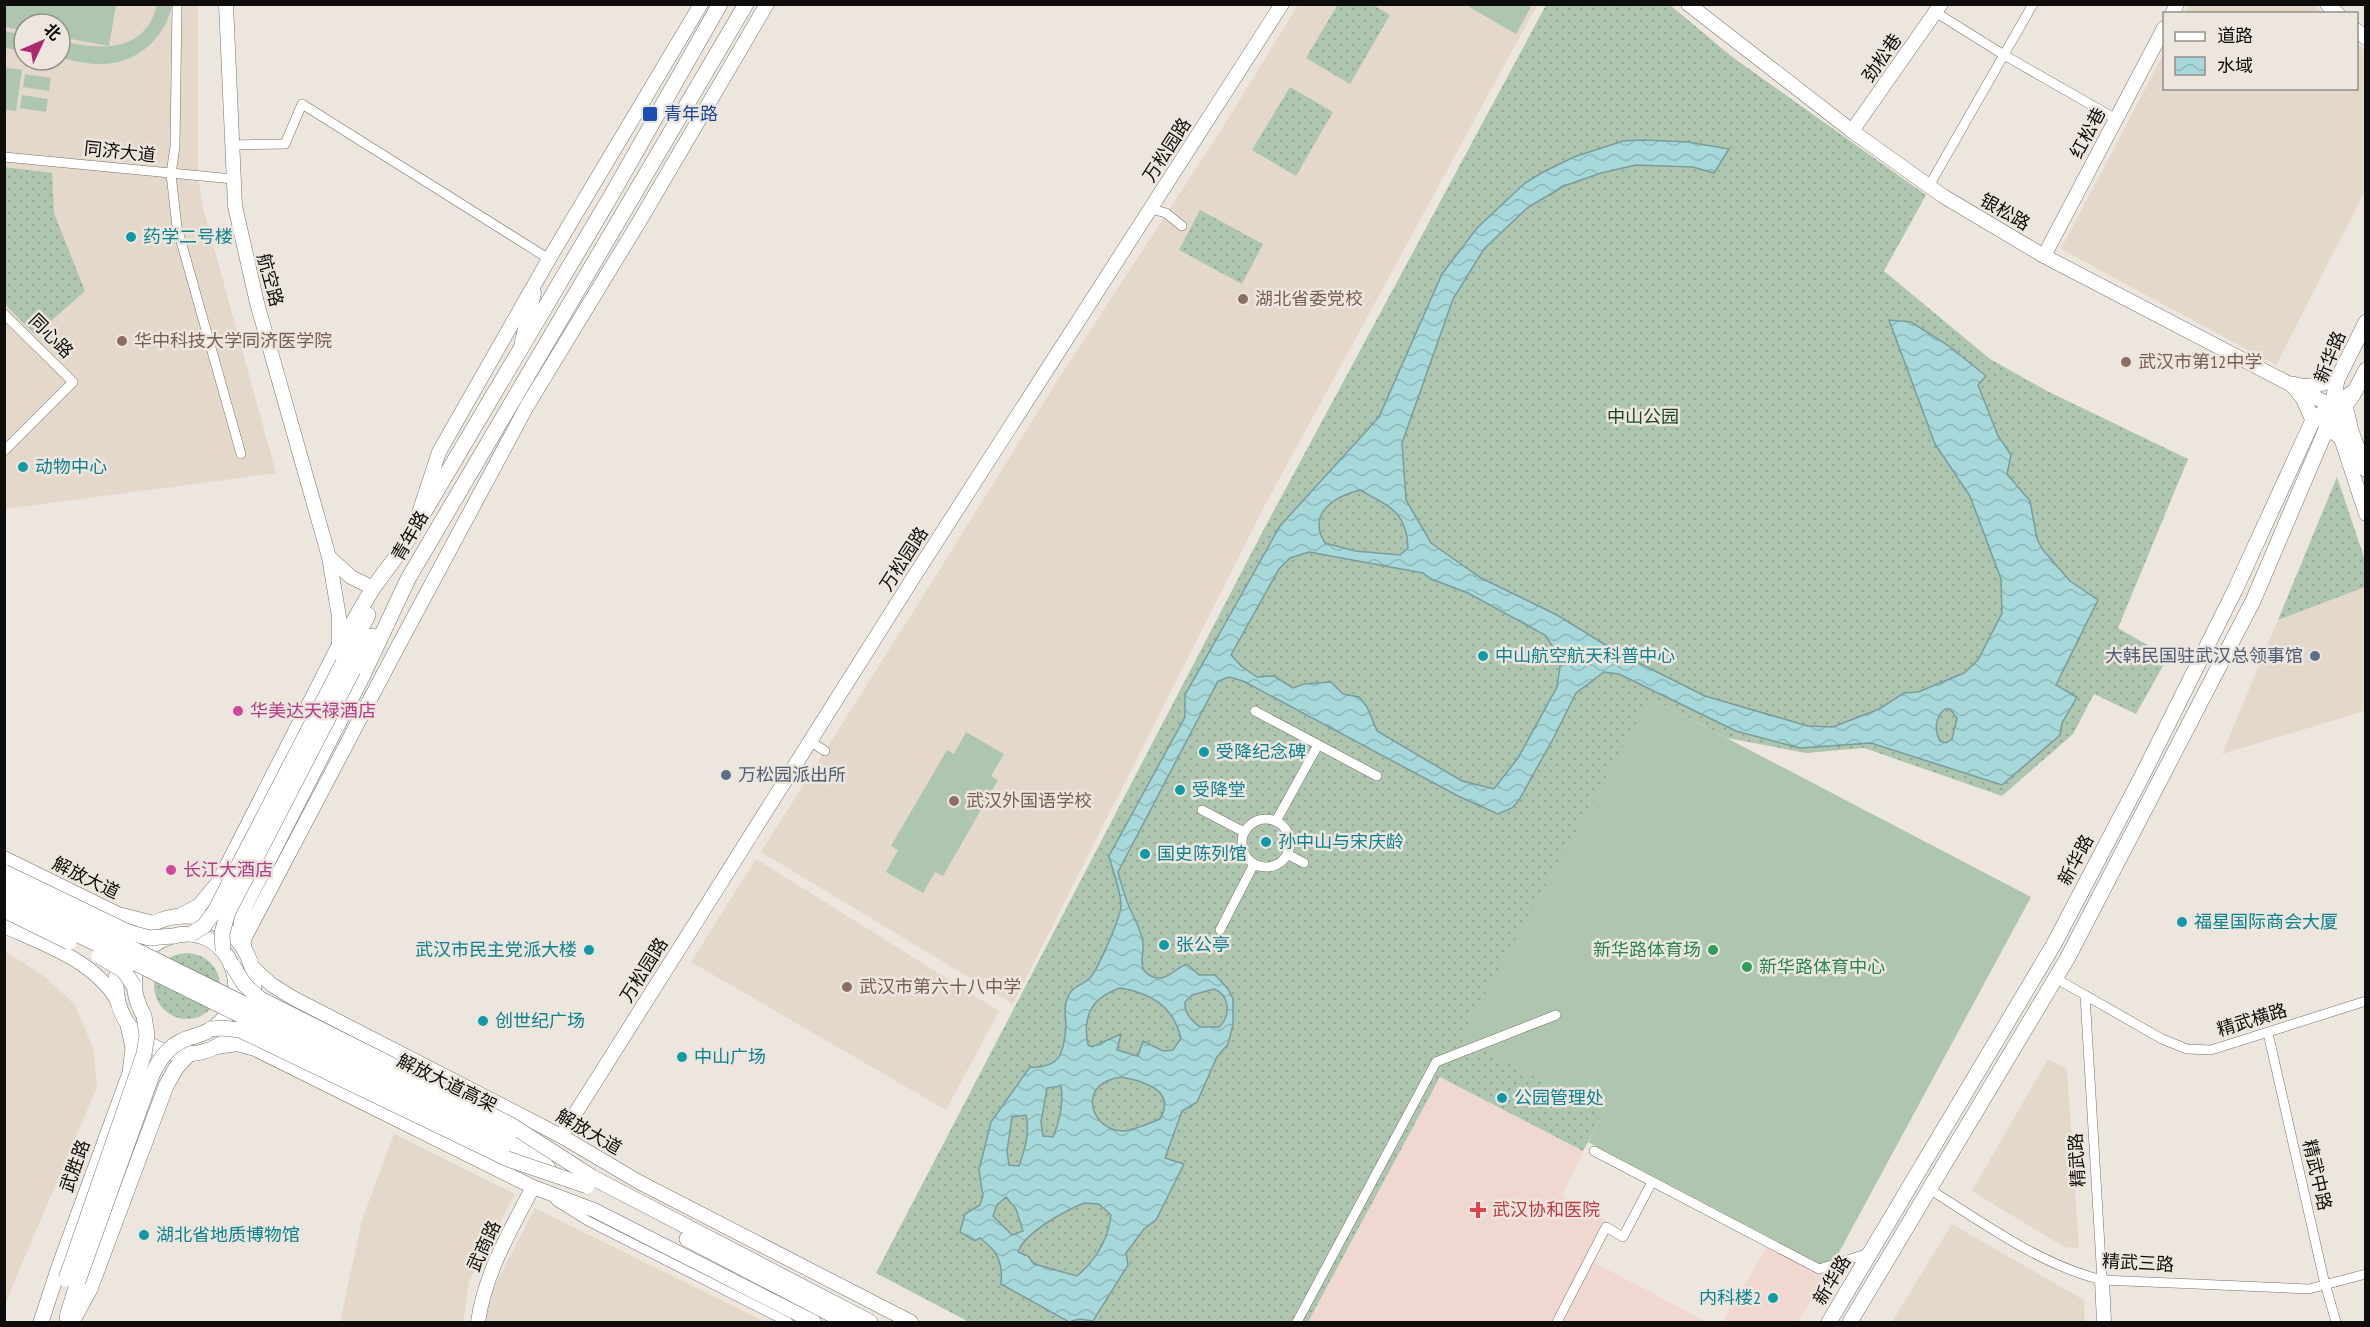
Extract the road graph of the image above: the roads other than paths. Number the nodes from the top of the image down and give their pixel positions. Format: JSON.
{"nodes":[{"id":1,"x":177,"y":4,"type":"edge"},
{"id":2,"x":226,"y":4,"type":"edge"},
{"id":3,"x":720,"y":4,"type":"edge"},
{"id":4,"x":746,"y":4,"type":"edge"},
{"id":5,"x":755,"y":4,"type":"edge"},
{"id":6,"x":768,"y":4,"type":"edge"},
{"id":7,"x":1282,"y":4,"type":"edge"},
{"id":8,"x":1688,"y":4,"type":"edge"},
{"id":9,"x":2032,"y":4,"type":"edge"},
{"id":10,"x":699,"y":8,"type":"edge"},
{"id":11,"x":1938,"y":8,"type":"edge"},
{"id":12,"x":2163,"y":30,"type":"edge"},
{"id":13,"x":730,"y":32,"type":"junction"},
{"id":14,"x":2004,"y":55,"type":"junction"},
{"id":15,"x":667,"y":99,"type":"junction"},
{"id":16,"x":2116,"y":119,"type":"junction"},
{"id":17,"x":1852,"y":131,"type":"junction"},
{"id":18,"x":231,"y":145,"type":"junction"},
{"id":19,"x":4,"y":157,"type":"edge"},
{"id":20,"x":171,"y":174,"type":"junction"},
{"id":21,"x":233,"y":179,"type":"junction"},
{"id":22,"x":1929,"y":186,"type":"junction"},
{"id":23,"x":1151,"y":209,"type":"junction"},
{"id":24,"x":1182,"y":226,"type":"dead end"},
{"id":25,"x":2044,"y":256,"type":"junction"},
{"id":26,"x":549,"y":259,"type":"junction"},
{"id":27,"x":539,"y":277,"type":"junction"},
{"id":28,"x":4,"y":314,"type":"edge"},
{"id":29,"x":2366,"y":322,"type":"edge"},
{"id":30,"x":521,"y":347,"type":"junction"},
{"id":31,"x":2366,"y":370,"type":"edge"},
{"id":32,"x":2337,"y":380,"type":"junction"},
{"id":33,"x":2292,"y":384,"type":"junction"},
{"id":34,"x":2355,"y":391,"type":"junction"},
{"id":35,"x":534,"y":394,"type":"junction"},
{"id":36,"x":2332,"y":406,"type":"junction"},
{"id":37,"x":2313,"y":420,"type":"junction"},
{"id":38,"x":2339,"y":432,"type":"junction"},
{"id":39,"x":4,"y":451,"type":"edge"},
{"id":40,"x":241,"y":454,"type":"dead end"},
{"id":41,"x":476,"y":460,"type":"junction"},
{"id":42,"x":2366,"y":470,"type":"edge"},
{"id":43,"x":2366,"y":514,"type":"edge"},
{"id":44,"x":413,"y":531,"type":"junction"},
{"id":45,"x":404,"y":546,"type":"junction"},
{"id":46,"x":329,"y":557,"type":"junction"},
{"id":47,"x":408,"y":579,"type":"junction"},
{"id":48,"x":373,"y":588,"type":"junction"},
{"id":49,"x":339,"y":646,"type":"junction"},
{"id":50,"x":348,"y":667,"type":"junction"},
{"id":51,"x":1255,"y":711,"type":"dead end"},
{"id":52,"x":810,"y":741,"type":"junction"},
{"id":53,"x":1318,"y":745,"type":"junction"},
{"id":54,"x":825,"y":751,"type":"dead end"},
{"id":55,"x":1377,"y":776,"type":"dead end"},
{"id":56,"x":1202,"y":810,"type":"dead end"},
{"id":57,"x":1276,"y":821,"type":"junction"},
{"id":58,"x":1244,"y":832,"type":"junction"},
{"id":59,"x":1287,"y":854,"type":"junction"},
{"id":60,"x":4,"y":858,"type":"edge"},
{"id":61,"x":1304,"y":863,"type":"dead end"},
{"id":62,"x":1254,"y":864,"type":"junction"},
{"id":63,"x":4,"y":872,"type":"edge"},
{"id":64,"x":4,"y":885,"type":"edge"},
{"id":65,"x":4,"y":898,"type":"edge"},
{"id":66,"x":4,"y":910,"type":"edge"},
{"id":67,"x":180,"y":916,"type":"junction"},
{"id":68,"x":154,"y":923,"type":"junction"},
{"id":69,"x":4,"y":926,"type":"edge"},
{"id":70,"x":1220,"y":930,"type":"dead end"},
{"id":71,"x":191,"y":934,"type":"junction"},
{"id":72,"x":173,"y":936,"type":"junction"},
{"id":73,"x":243,"y":945,"type":"junction"},
{"id":74,"x":223,"y":951,"type":"junction"},
{"id":75,"x":232,"y":966,"type":"junction"},
{"id":76,"x":252,"y":967,"type":"junction"},
{"id":77,"x":2055,"y":978,"type":"junction"},
{"id":78,"x":134,"y":986,"type":"junction"},
{"id":79,"x":2085,"y":995,"type":"junction"},
{"id":80,"x":118,"y":1001,"type":"junction"},
{"id":81,"x":2366,"y":1001,"type":"edge"},
{"id":82,"x":1556,"y":1015,"type":"dead end"},
{"id":83,"x":128,"y":1022,"type":"junction"},
{"id":84,"x":211,"y":1029,"type":"junction"},
{"id":85,"x":2268,"y":1034,"type":"junction"},
{"id":86,"x":216,"y":1047,"type":"junction"},
{"id":87,"x":190,"y":1053,"type":"junction"},
{"id":88,"x":561,"y":1136,"type":"junction"},
{"id":89,"x":1594,"y":1151,"type":"dead end"},
{"id":90,"x":589,"y":1182,"type":"junction"},
{"id":91,"x":1652,"y":1182,"type":"junction"},
{"id":92,"x":533,"y":1187,"type":"junction"},
{"id":93,"x":1929,"y":1189,"type":"junction"},
{"id":94,"x":1871,"y":1253,"type":"junction"},
{"id":95,"x":2366,"y":1274,"type":"edge"},
{"id":96,"x":72,"y":1280,"type":"junction"},
{"id":97,"x":2102,"y":1280,"type":"junction"},
{"id":98,"x":2325,"y":1286,"type":"junction"},
{"id":99,"x":41,"y":1323,"type":"edge"},
{"id":100,"x":46,"y":1323,"type":"edge"},
{"id":101,"x":65,"y":1323,"type":"edge"},
{"id":102,"x":72,"y":1323,"type":"edge"},
{"id":103,"x":478,"y":1323,"type":"edge"},
{"id":104,"x":788,"y":1323,"type":"edge"},
{"id":105,"x":814,"y":1323,"type":"edge"},
{"id":106,"x":846,"y":1323,"type":"edge"},
{"id":107,"x":870,"y":1323,"type":"edge"},
{"id":108,"x":911,"y":1323,"type":"edge"},
{"id":109,"x":1297,"y":1323,"type":"edge"},
{"id":110,"x":1557,"y":1323,"type":"edge"},
{"id":111,"x":1829,"y":1323,"type":"edge"},
{"id":112,"x":1850,"y":1323,"type":"edge"},
{"id":113,"x":2104,"y":1323,"type":"edge"},
{"id":114,"x":2336,"y":1323,"type":"edge"}],
"edges":[{"from":1,"to":20,"type":"street"},
{"from":2,"to":18,"type":"main road","name":"航空路"},
{"from":3,"to":15,"type":"main road","name":"青年路"},
{"from":4,"to":13,"type":"main road","name":"青年路"},
{"from":5,"to":13,"type":"main road"},
{"from":6,"to":35,"type":"main road"},
{"from":7,"to":23,"type":"main road","name":"万松园路"},
{"from":8,"to":17,"type":"main road","name":"银松路"},
{"from":9,"to":14,"type":"street"},
{"from":10,"to":15,"type":"main road"},
{"from":10,"to":26,"type":"main road"},
{"from":11,"to":14,"type":"street"},
{"from":11,"to":17,"type":"main road","name":"劲松巷"},
{"from":12,"to":16,"type":"main road","name":"红松巷"},
{"from":13,"to":41,"type":"main road","name":"青年路"},
{"from":14,"to":16,"type":"street"},
{"from":14,"to":22,"type":"street"},
{"from":15,"to":30,"type":"main road","name":"青年路"},
{"from":16,"to":25,"type":"main road","name":"红松巷"},
{"from":17,"to":22,"type":"main road","name":"银松路"},
{"from":18,"to":21,"type":"main road","name":"航空路"},
{"from":18,"to":26,"type":"street"},
{"from":19,"to":20,"type":"street","name":"同济大道"},
{"from":20,"to":21,"type":"street","name":"同济大道"},
{"from":20,"to":40,"type":"street"},
{"from":21,"to":46,"type":"main road","name":"航空路"},
{"from":22,"to":25,"type":"main road","name":"银松路"},
{"from":23,"to":24,"type":"street"},
{"from":23,"to":52,"type":"main road","name":"万松园路"},
{"from":25,"to":33,"type":"main road","name":"银松路"},
{"from":26,"to":27,"type":"main road"},
{"from":27,"to":30,"type":"main road"},
{"from":27,"to":44,"type":"main road"},
{"from":28,"to":39,"type":"street","name":"同心路"},
{"from":29,"to":32,"type":"main road","name":"新华路"},
{"from":30,"to":44,"type":"main road","name":"青年路"},
{"from":31,"to":34,"type":"main road","name":"新华路"},
{"from":32,"to":33,"type":"main road"},
{"from":32,"to":36,"type":"main road","name":"新华路"},
{"from":33,"to":36,"type":"main road","name":"银松路"},
{"from":33,"to":37,"type":"main road"},
{"from":34,"to":36,"type":"main road","name":"新华路"},
{"from":34,"to":38,"type":"main road"},
{"from":35,"to":41,"type":"main road"},
{"from":35,"to":73,"type":"main road"},
{"from":36,"to":37,"type":"main road","name":"新华路"},
{"from":36,"to":38,"type":"main road","name":"新华路"},
{"from":36,"to":38,"type":"main road"},
{"from":37,"to":94,"type":"main road","name":"新华路"},
{"from":38,"to":42,"type":"main road"},
{"from":38,"to":43,"type":"main road"},
{"from":38,"to":77,"type":"main road","name":"新华路"},
{"from":41,"to":47,"type":"main road","name":"青年路"},
{"from":44,"to":45,"type":"main road","name":"青年路"},
{"from":45,"to":48,"type":"main road","name":"青年路"},
{"from":45,"to":50,"type":"main road"},
{"from":46,"to":48,"type":"main road"},
{"from":46,"to":49,"type":"main road","name":"航空路"},
{"from":47,"to":50,"type":"main road"},
{"from":47,"to":73,"type":"main road","name":"青年路"},
{"from":48,"to":49,"type":"main road","name":"青年路"},
{"from":49,"to":67,"type":"main road","name":"青年路"},
{"from":50,"to":71,"type":"main road","bridge":true},
{"from":50,"to":74,"type":"main road","bridge":true},
{"from":51,"to":53,"type":"street"},
{"from":52,"to":54,"type":"street"},
{"from":52,"to":88,"type":"main road","name":"万松园路"},
{"from":53,"to":55,"type":"street"},
{"from":53,"to":57,"type":"street"},
{"from":56,"to":58,"type":"street"},
{"from":57,"to":58,"type":"street"},
{"from":57,"to":59,"type":"street"},
{"from":58,"to":62,"type":"street"},
{"from":59,"to":61,"type":"street"},
{"from":59,"to":62,"type":"street"},
{"from":60,"to":68,"type":"main road","name":"解放大道"},
{"from":62,"to":70,"type":"street"},
{"from":63,"to":72,"type":"main road","bridge":true},
{"from":64,"to":90,"type":"main road","name":"解放大道高架","bridge":true},
{"from":65,"to":90,"type":"main road","name":"解放大道高架","bridge":true},
{"from":66,"to":78,"type":"main road","bridge":true},
{"from":67,"to":68,"type":"main road"},
{"from":67,"to":73,"type":"main road"},
{"from":68,"to":80,"type":"main road"},
{"from":69,"to":80,"type":"main road"},
{"from":71,"to":72,"type":"main road"},
{"from":71,"to":74,"type":"main road"},
{"from":72,"to":78,"type":"main road","bridge":true},
{"from":73,"to":76,"type":"main road"},
{"from":74,"to":75,"type":"main road"},
{"from":75,"to":84,"type":"main road","bridge":true},
{"from":75,"to":90,"type":"main road","bridge":true},
{"from":76,"to":86,"type":"main road"},
{"from":76,"to":88,"type":"main road","name":"解放大道"},
{"from":77,"to":79,"type":"street","name":"精武横路"},
{"from":77,"to":93,"type":"main road","name":"新华路"},
{"from":78,"to":96,"type":"main road","bridge":true},
{"from":79,"to":85,"type":"street","name":"精武横路"},
{"from":79,"to":97,"type":"street","name":"精武路"},
{"from":80,"to":83,"type":"main road"},
{"from":81,"to":85,"type":"street","name":"精武横路"},
{"from":82,"to":109,"type":"street"},
{"from":83,"to":87,"type":"main road"},
{"from":83,"to":99,"type":"main road","name":"武胜路"},
{"from":84,"to":90,"type":"main road","bridge":true},
{"from":84,"to":96,"type":"main road","bridge":true},
{"from":85,"to":98,"type":"street","name":"精武中路"},
{"from":86,"to":87,"type":"main road"},
{"from":86,"to":92,"type":"main road"},
{"from":87,"to":102,"type":"main road"},
{"from":88,"to":108,"type":"main road","name":"解放大道"},
{"from":89,"to":91,"type":"street"},
{"from":90,"to":106,"type":"main road","name":"解放大道高架"},
{"from":90,"to":107,"type":"main road","name":"解放大道高架"},
{"from":91,"to":94,"type":"street"},
{"from":91,"to":110,"type":"street"},
{"from":92,"to":103,"type":"main road","name":"武商路"},
{"from":92,"to":104,"type":"street"},
{"from":92,"to":105,"type":"main road"},
{"from":93,"to":97,"type":"street","name":"精武三路"},
{"from":93,"to":112,"type":"main road","name":"新华路"},
{"from":94,"to":111,"type":"main road","name":"新华路"},
{"from":95,"to":98,"type":"street","name":"精武三路"},
{"from":96,"to":100,"type":"main road"},
{"from":96,"to":101,"type":"main road"},
{"from":97,"to":98,"type":"street","name":"精武三路"},
{"from":97,"to":113,"type":"main road","name":"精武路"},
{"from":98,"to":114,"type":"street","name":"精武中路"}]}
